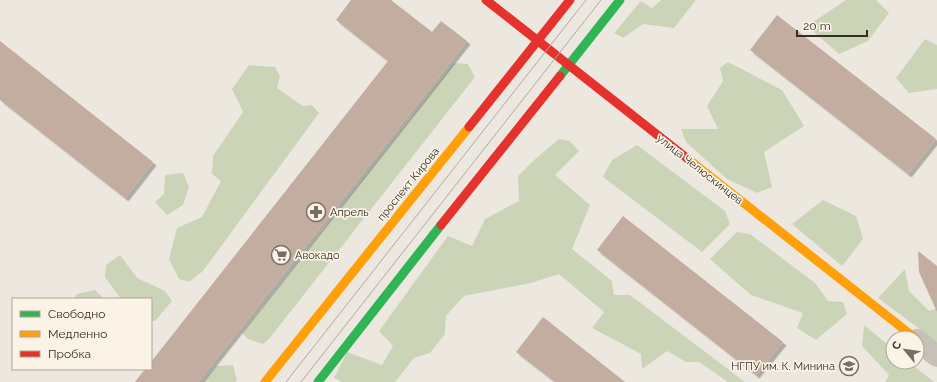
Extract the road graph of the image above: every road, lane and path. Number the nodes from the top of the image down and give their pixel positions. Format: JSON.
{"nodes":[{"id":1,"x":486,"y":0,"type":"edge"},
{"id":2,"x":570,"y":0,"type":"edge"},
{"id":3,"x":620,"y":0,"type":"edge"},
{"id":4,"x":537,"y":41,"type":"junction"},
{"id":5,"x":569,"y":65,"type":"junction"},
{"id":6,"x":905,"y":330,"type":"edge"},
{"id":7,"x":925,"y":346,"type":"edge"},
{"id":8,"x":937,"y":356,"type":"edge"},
{"id":9,"x":264,"y":382,"type":"edge"},
{"id":10,"x":318,"y":382,"type":"edge"}],
"edges":[{"from":1,"to":4,"type":"street","name":"улица Челюскинцев"},
{"from":2,"to":4,"type":"street","name":"проспект Кирова"},
{"from":3,"to":5,"type":"street"},
{"from":4,"to":5,"type":"street","name":"улица Челюскинцев"},
{"from":4,"to":9,"type":"street","name":"проспект Кирова"},
{"from":5,"to":6,"type":"street","name":"улица Челюскинцев"},
{"from":5,"to":10,"type":"street"},
{"from":7,"to":8,"type":"street","name":"улица Челюскинцев"}]}
